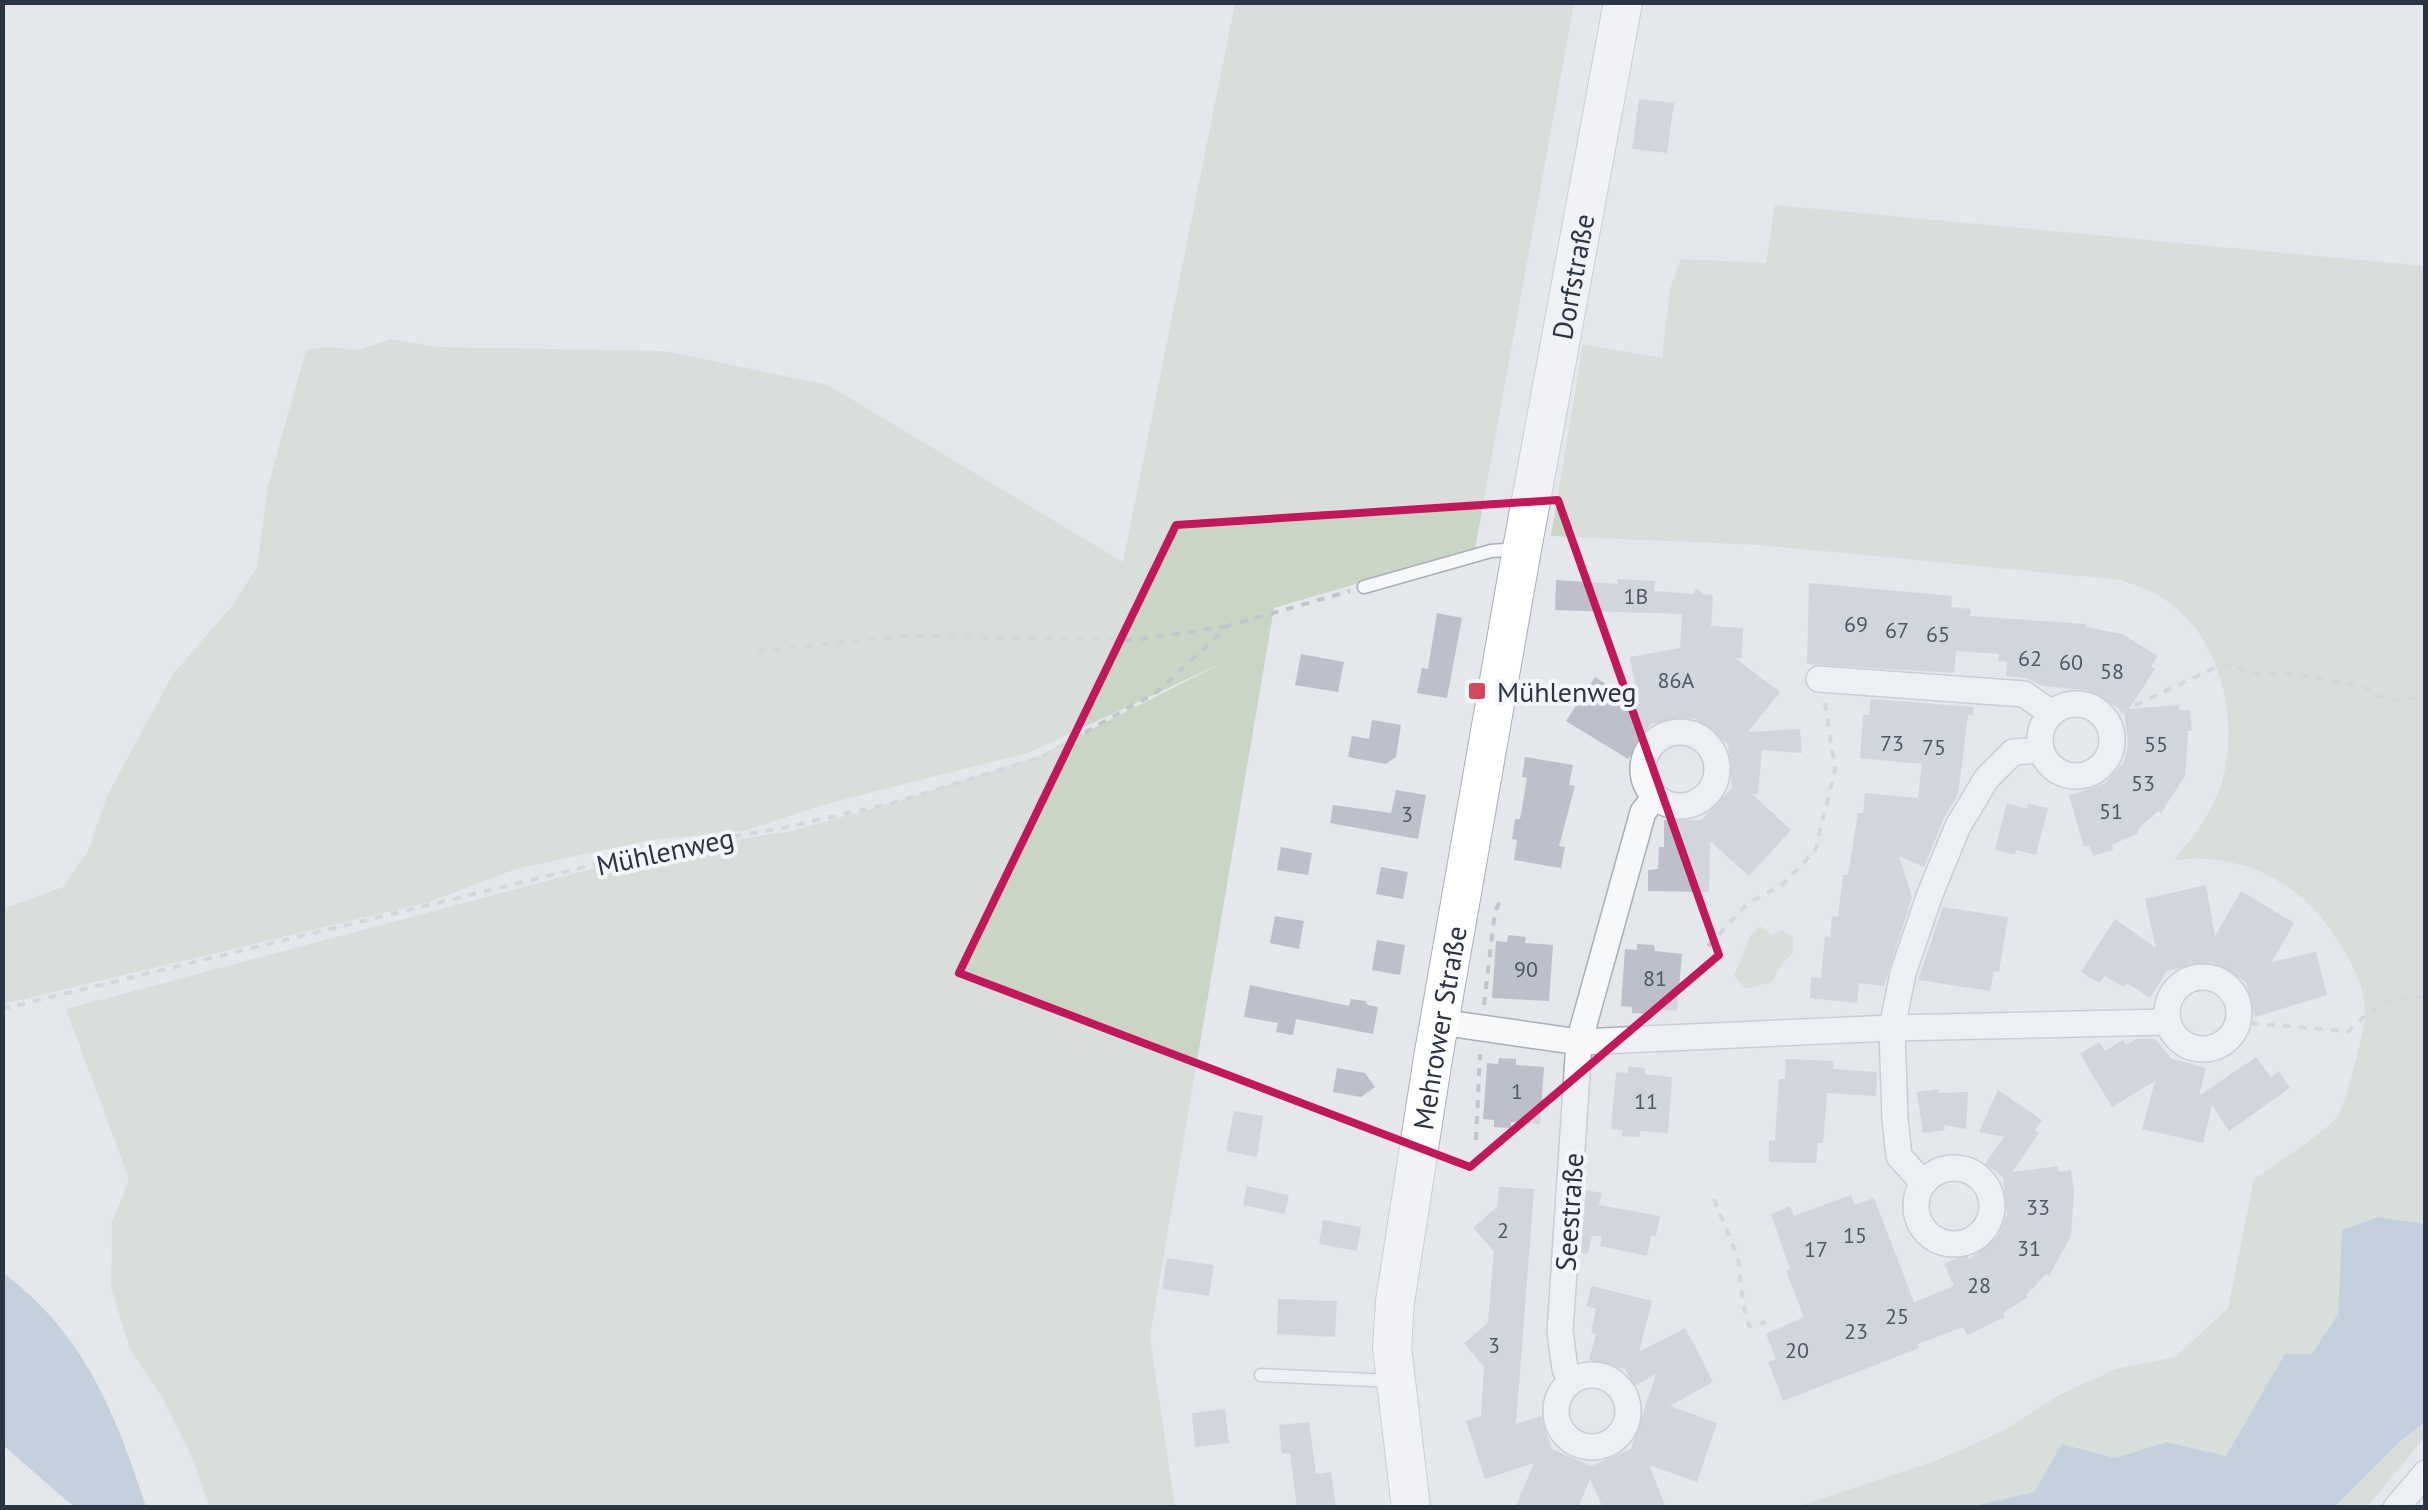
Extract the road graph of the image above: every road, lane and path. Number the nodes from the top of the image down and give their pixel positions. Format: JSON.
{"nodes":[{"id":1,"x":1624,"y":2,"type":"edge"},
{"id":2,"x":1522,"y":549,"type":"junction"},
{"id":3,"x":1364,"y":587,"type":"joint"},
{"id":4,"x":1228,"y":626,"type":"junction"},
{"id":5,"x":757,"y":651,"type":"dead end"},
{"id":6,"x":1819,"y":679,"type":"joint"},
{"id":7,"x":2426,"y":696,"type":"edge"},
{"id":8,"x":2051,"y":713,"type":"junction"},
{"id":9,"x":2106,"y":718,"type":"junction"},
{"id":10,"x":2041,"y":750,"type":"junction"},
{"id":11,"x":1655,"y":797,"type":"dead end"},
{"id":12,"x":1500,"y":901,"type":"dead end"},
{"id":13,"x":1708,"y":946,"type":"dead end"},
{"id":14,"x":2426,"y":997,"type":"edge"},
{"id":15,"x":2,"y":1009,"type":"edge"},
{"id":16,"x":1440,"y":1022,"type":"junction"},
{"id":17,"x":2168,"y":1022,"type":"junction"},
{"id":18,"x":1482,"y":1028,"type":"junction"},
{"id":19,"x":1892,"y":1028,"type":"junction"},
{"id":20,"x":2236,"y":1028,"type":"junction"},
{"id":21,"x":1579,"y":1042,"type":"junction"},
{"id":22,"x":1476,"y":1140,"type":"dead end"},
{"id":23,"x":1923,"y":1183,"type":"dead end"},
{"id":24,"x":1714,"y":1199,"type":"dead end"},
{"id":25,"x":1766,"y":1322,"type":"dead end"},
{"id":26,"x":1261,"y":1375,"type":"dead end"},
{"id":27,"x":1395,"y":1381,"type":"junction"},
{"id":28,"x":1571,"y":1381,"type":"dead end"},
{"id":29,"x":2426,"y":1473,"type":"edge"},
{"id":30,"x":1411,"y":1508,"type":"edge"},
{"id":31,"x":2396,"y":1508,"type":"edge"}],
"edges":[{"from":1,"to":2,"type":"main road","name":"Dorfstraße"},
{"from":2,"to":3,"type":"lane"},
{"from":2,"to":16,"type":"main road","name":"Mehrower Straße"},
{"from":3,"to":4,"type":"path","name":"Mühlenweg"},
{"from":4,"to":5,"type":"path"},
{"from":4,"to":15,"type":"path","name":"Mühlenweg"},
{"from":6,"to":8,"type":"street"},
{"from":6,"to":13,"type":"path"},
{"from":7,"to":9,"type":"path"},
{"from":8,"to":9,"type":"street"},
{"from":8,"to":10,"type":"street"},
{"from":9,"to":10,"type":"street"},
{"from":10,"to":19,"type":"street"},
{"from":11,"to":21,"type":"street","name":"Seestraße"},
{"from":12,"to":18,"type":"path"},
{"from":14,"to":20,"type":"path"},
{"from":16,"to":18,"type":"street"},
{"from":16,"to":27,"type":"main road","name":"Mehrower Straße"},
{"from":17,"to":19,"type":"street"},
{"from":17,"to":20,"type":"street"},
{"from":17,"to":20,"type":"street"},
{"from":18,"to":21,"type":"street"},
{"from":18,"to":22,"type":"path"},
{"from":19,"to":21,"type":"street"},
{"from":19,"to":23,"type":"street"},
{"from":21,"to":28,"type":"street","name":"Seestraße"},
{"from":24,"to":25,"type":"path"},
{"from":26,"to":27,"type":"lane"},
{"from":27,"to":30,"type":"main road","name":"Mehrower Straße"},
{"from":29,"to":31,"type":"street"}]}
